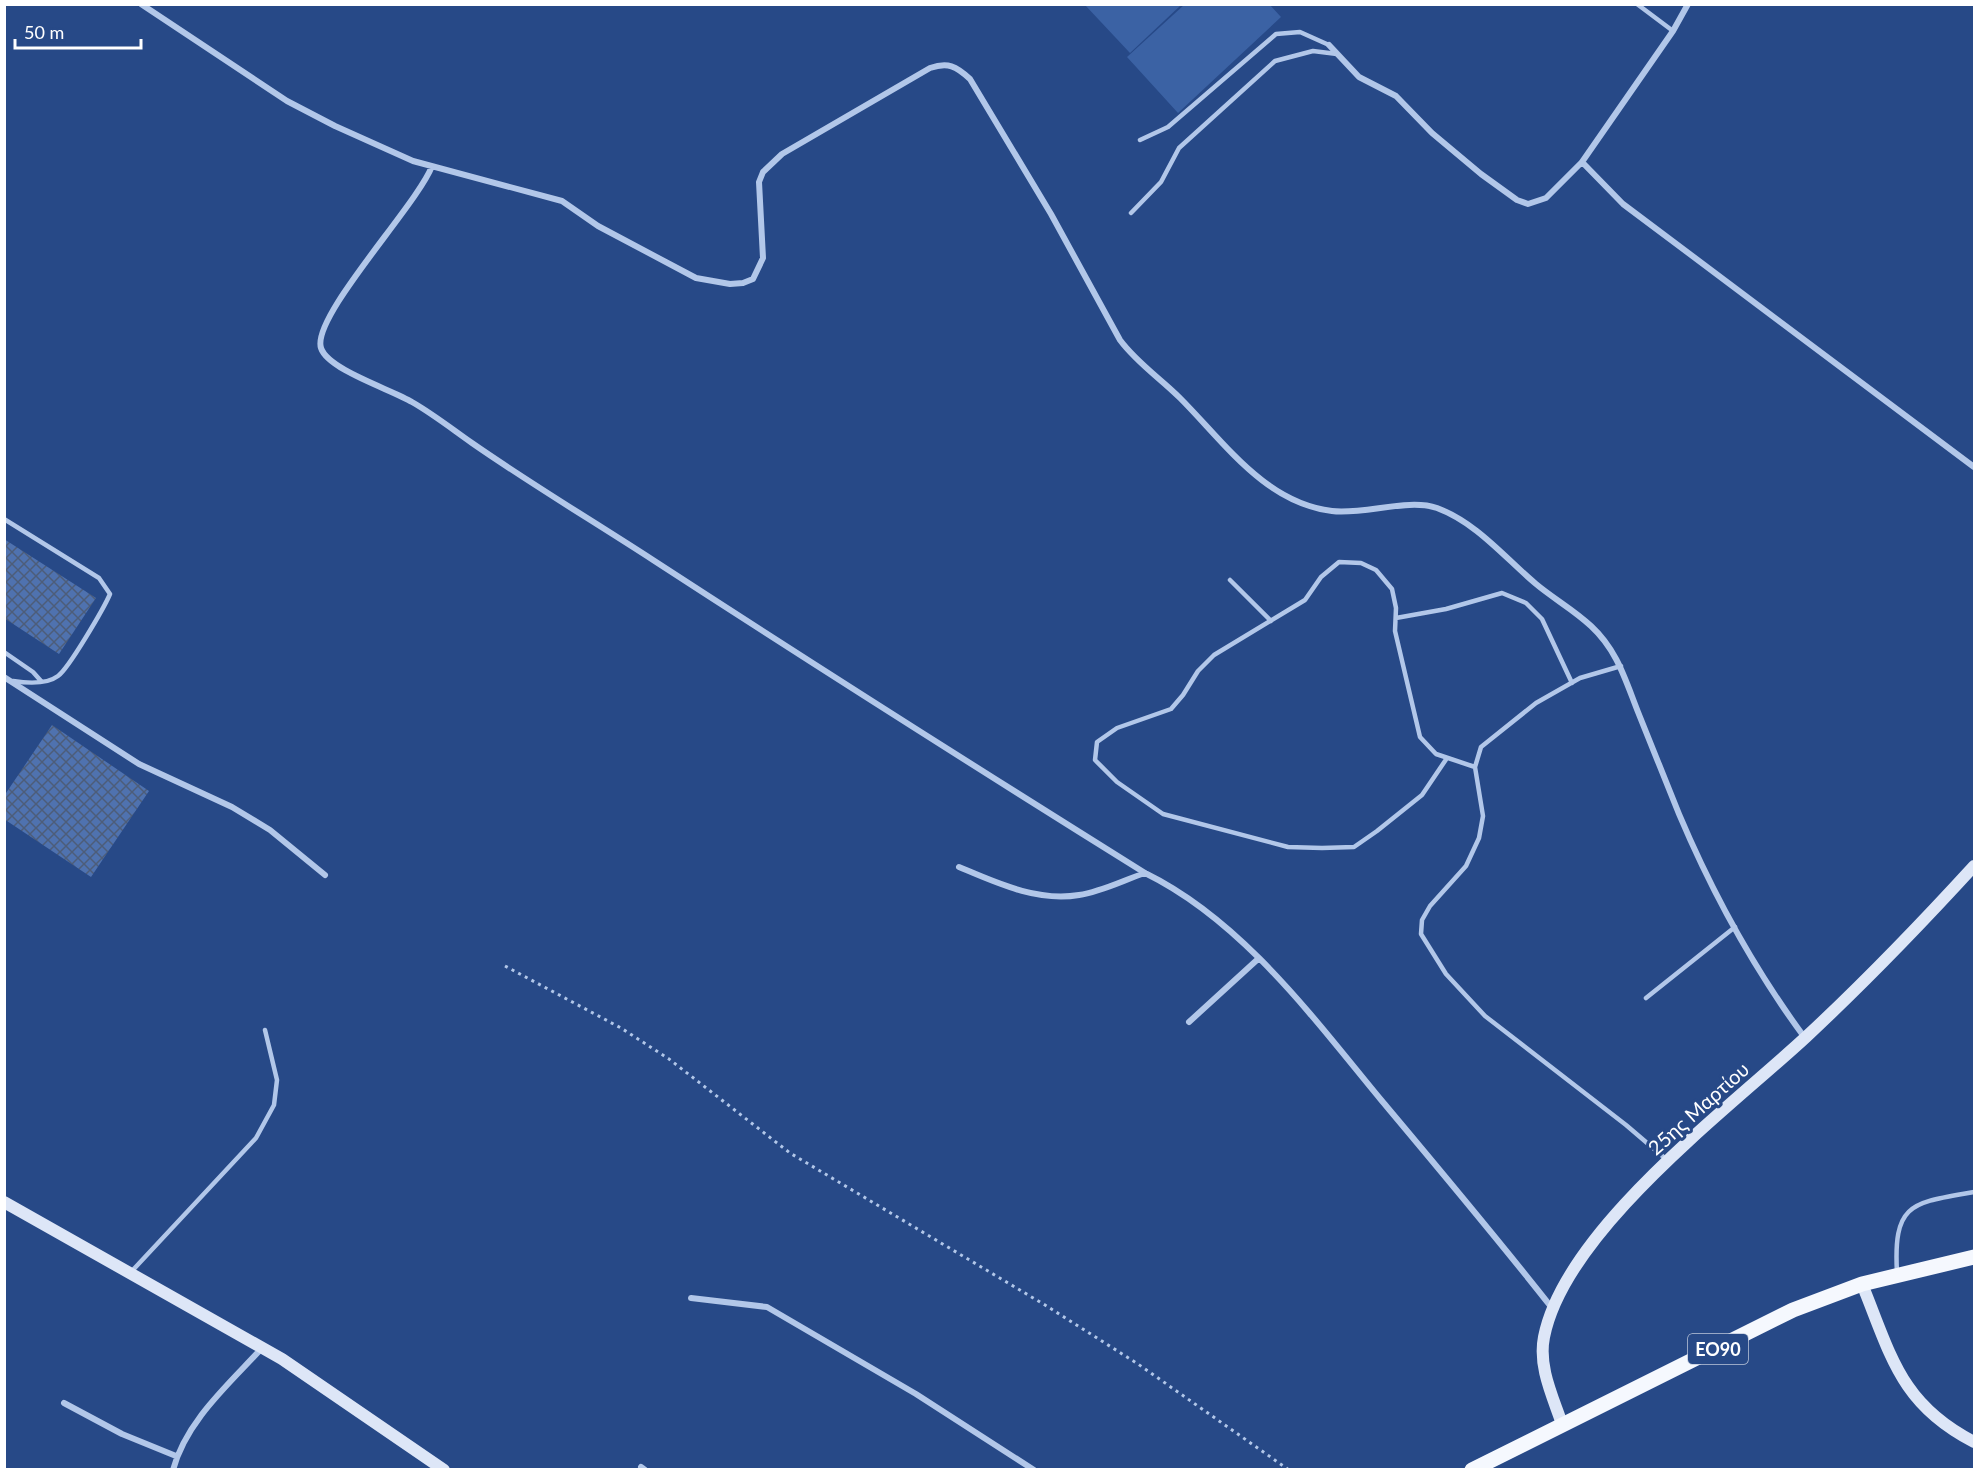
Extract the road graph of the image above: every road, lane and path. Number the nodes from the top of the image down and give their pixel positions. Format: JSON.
{"nodes":[{"id":1,"x":141,"y":4,"type":"edge"},
{"id":2,"x":1637,"y":4,"type":"edge"},
{"id":3,"x":1688,"y":4,"type":"edge"},
{"id":4,"x":1673,"y":32,"type":"junction"},
{"id":5,"x":1329,"y":45,"type":"joint"},
{"id":6,"x":1337,"y":54,"type":"junction"},
{"id":7,"x":1140,"y":140,"type":"dead end"},
{"id":8,"x":1582,"y":162,"type":"junction"},
{"id":9,"x":432,"y":166,"type":"junction"},
{"id":10,"x":1131,"y":213,"type":"dead end"},
{"id":11,"x":1974,"y":467,"type":"edge"},
{"id":12,"x":4,"y":519,"type":"edge"},
{"id":13,"x":1230,"y":580,"type":"dead end"},
{"id":14,"x":1396,"y":618,"type":"junction"},
{"id":15,"x":1271,"y":621,"type":"junction"},
{"id":16,"x":4,"y":652,"type":"edge"},
{"id":17,"x":1621,"y":666,"type":"junction"},
{"id":18,"x":7,"y":679,"type":"edge"},
{"id":19,"x":41,"y":681,"type":"junction"},
{"id":20,"x":1572,"y":682,"type":"junction"},
{"id":21,"x":1447,"y":758,"type":"junction"},
{"id":22,"x":1475,"y":767,"type":"junction"},
{"id":23,"x":959,"y":867,"type":"dead end"},
{"id":24,"x":1974,"y":868,"type":"edge"},
{"id":25,"x":1145,"y":873,"type":"junction"},
{"id":26,"x":325,"y":875,"type":"dead end"},
{"id":27,"x":1735,"y":927,"type":"junction"},
{"id":28,"x":1258,"y":960,"type":"junction"},
{"id":29,"x":505,"y":966,"type":"dead end"},
{"id":30,"x":1646,"y":998,"type":"dead end"},
{"id":31,"x":1189,"y":1022,"type":"dead end"},
{"id":32,"x":265,"y":1030,"type":"dead end"},
{"id":33,"x":1805,"y":1038,"type":"junction"},
{"id":34,"x":1669,"y":1162,"type":"junction"},
{"id":35,"x":1974,"y":1192,"type":"edge"},
{"id":36,"x":4,"y":1202,"type":"edge"},
{"id":37,"x":1974,"y":1257,"type":"edge"},
{"id":38,"x":131,"y":1272,"type":"junction"},
{"id":39,"x":1897,"y":1275,"type":"junction"},
{"id":40,"x":1862,"y":1284,"type":"junction"},
{"id":41,"x":691,"y":1298,"type":"dead end"},
{"id":42,"x":1552,"y":1308,"type":"junction"},
{"id":43,"x":262,"y":1348,"type":"junction"},
{"id":44,"x":64,"y":1403,"type":"dead end"},
{"id":45,"x":1562,"y":1424,"type":"junction"},
{"id":46,"x":1974,"y":1442,"type":"edge"},
{"id":47,"x":177,"y":1456,"type":"junction"},
{"id":48,"x":173,"y":1470,"type":"edge"},
{"id":49,"x":444,"y":1470,"type":"edge"},
{"id":50,"x":1034,"y":1470,"type":"edge"},
{"id":51,"x":1289,"y":1470,"type":"edge"},
{"id":52,"x":1472,"y":1470,"type":"edge"}],
"edges":[{"from":1,"to":9,"type":"street"},
{"from":2,"to":4,"type":"lane"},
{"from":3,"to":4,"type":"street"},
{"from":4,"to":8,"type":"street"},
{"from":5,"to":6,"type":"street"},
{"from":5,"to":7,"type":"lane"},
{"from":6,"to":8,"type":"street"},
{"from":6,"to":10,"type":"lane"},
{"from":8,"to":11,"type":"street"},
{"from":9,"to":17,"type":"street"},
{"from":9,"to":25,"type":"street"},
{"from":12,"to":19,"type":"lane"},
{"from":13,"to":15,"type":"lane"},
{"from":14,"to":15,"type":"lane"},
{"from":14,"to":20,"type":"lane"},
{"from":14,"to":21,"type":"lane"},
{"from":15,"to":21,"type":"lane"},
{"from":16,"to":19,"type":"lane"},
{"from":17,"to":20,"type":"lane"},
{"from":17,"to":27,"type":"street"},
{"from":18,"to":19,"type":"lane"},
{"from":18,"to":26,"type":"street"},
{"from":20,"to":22,"type":"lane"},
{"from":21,"to":22,"type":"lane"},
{"from":22,"to":34,"type":"lane"},
{"from":23,"to":25,"type":"street"},
{"from":24,"to":33,"type":"main road","name":"25ης Μαρτίου"},
{"from":25,"to":28,"type":"street"},
{"from":27,"to":30,"type":"lane"},
{"from":27,"to":33,"type":"street"},
{"from":28,"to":31,"type":"street"},
{"from":28,"to":42,"type":"street"},
{"from":29,"to":51,"type":"path"},
{"from":32,"to":38,"type":"lane"},
{"from":33,"to":34,"type":"main road","name":"25ης Μαρτίου"},
{"from":34,"to":42,"type":"main road","name":"25ης Μαρτίου"},
{"from":35,"to":39,"type":"lane"},
{"from":36,"to":38,"type":"main road"},
{"from":37,"to":39,"type":"main road","number":"ΕΟ90"},
{"from":38,"to":43,"type":"main road"},
{"from":39,"to":40,"type":"main road","number":"ΕΟ90"},
{"from":40,"to":45,"type":"main road","number":"ΕΟ90"},
{"from":40,"to":46,"type":"main road"},
{"from":41,"to":50,"type":"street"},
{"from":42,"to":45,"type":"main road","name":"25ης Μαρτίου"},
{"from":43,"to":47,"type":"street"},
{"from":43,"to":49,"type":"main road"},
{"from":44,"to":47,"type":"street"},
{"from":45,"to":52,"type":"main road","number":"ΕΟ90"},
{"from":47,"to":48,"type":"street"}]}
